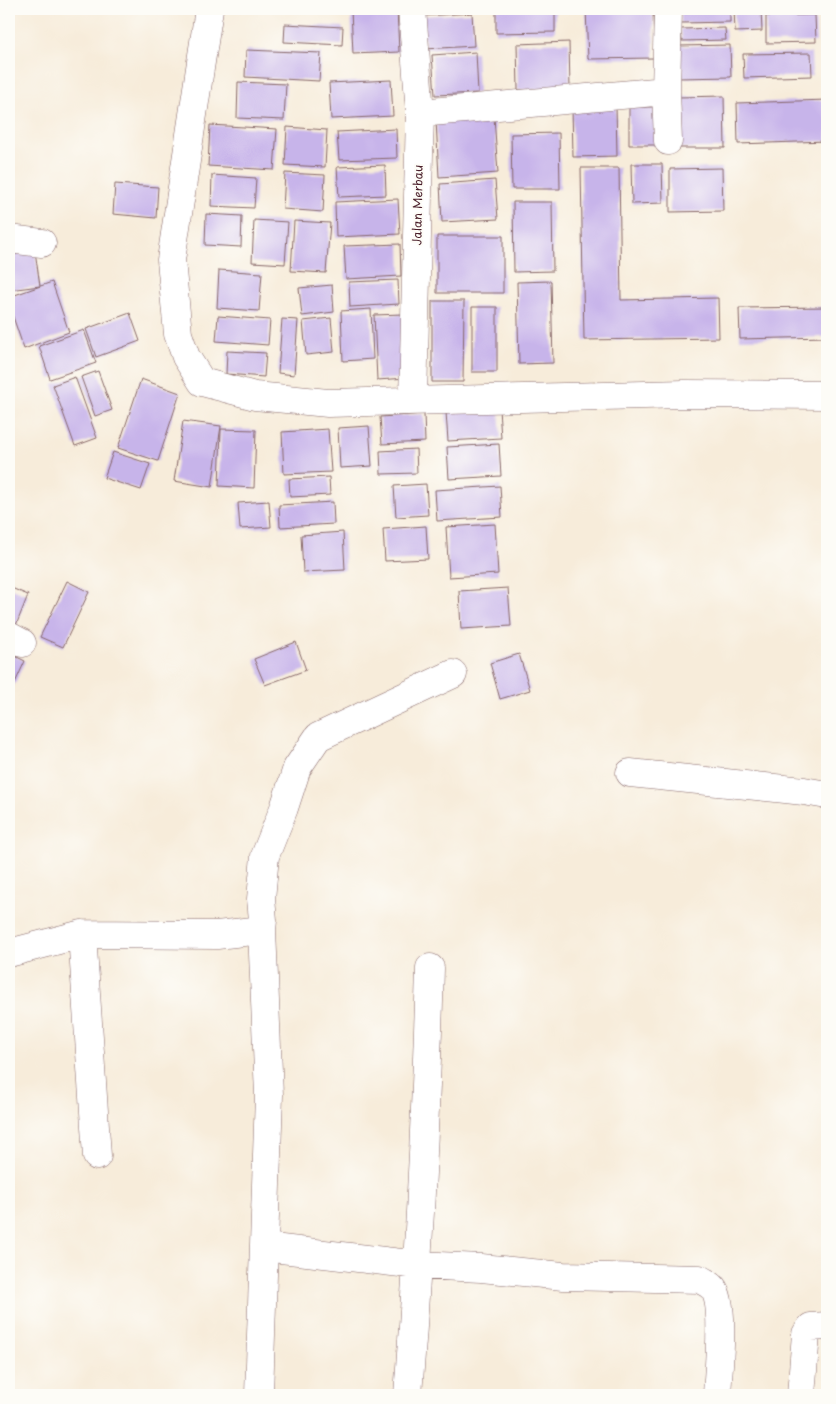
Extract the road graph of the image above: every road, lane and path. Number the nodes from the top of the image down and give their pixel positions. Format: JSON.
{"nodes":[{"id":1,"x":209,"y":9,"type":"edge"},
{"id":2,"x":412,"y":9,"type":"edge"},
{"id":3,"x":668,"y":9,"type":"edge"},
{"id":4,"x":666,"y":91,"type":"junction"},
{"id":5,"x":420,"y":113,"type":"junction"},
{"id":6,"x":668,"y":142,"type":"dead end"},
{"id":7,"x":9,"y":239,"type":"edge"},
{"id":8,"x":42,"y":243,"type":"dead end"},
{"id":9,"x":827,"y":395,"type":"edge"},
{"id":10,"x":413,"y":401,"type":"junction"},
{"id":11,"x":453,"y":674,"type":"dead end"},
{"id":12,"x":630,"y":773,"type":"dead end"},
{"id":13,"x":827,"y":795,"type":"edge"},
{"id":14,"x":262,"y":930,"type":"junction"},
{"id":15,"x":82,"y":934,"type":"junction"},
{"id":16,"x":9,"y":953,"type":"edge"},
{"id":17,"x":430,"y":968,"type":"dead end"},
{"id":18,"x":97,"y":1156,"type":"dead end"},
{"id":19,"x":264,"y":1247,"type":"junction"},
{"id":20,"x":418,"y":1265,"type":"junction"},
{"id":21,"x":827,"y":1326,"type":"edge"},
{"id":22,"x":259,"y":1395,"type":"edge"},
{"id":23,"x":408,"y":1395,"type":"edge"},
{"id":24,"x":717,"y":1395,"type":"edge"},
{"id":25,"x":801,"y":1395,"type":"edge"}],
"edges":[{"from":1,"to":10,"type":"street"},
{"from":2,"to":5,"type":"street","name":"Jalan Merbau"},
{"from":3,"to":4,"type":"street"},
{"from":4,"to":5,"type":"street"},
{"from":4,"to":6,"type":"street"},
{"from":5,"to":10,"type":"street","name":"Jalan Merbau"},
{"from":7,"to":8,"type":"street"},
{"from":9,"to":10,"type":"street"},
{"from":11,"to":14,"type":"street"},
{"from":12,"to":13,"type":"street"},
{"from":14,"to":15,"type":"street"},
{"from":14,"to":19,"type":"street"},
{"from":15,"to":16,"type":"street"},
{"from":15,"to":18,"type":"street"},
{"from":17,"to":20,"type":"street"},
{"from":19,"to":20,"type":"street"},
{"from":19,"to":22,"type":"street"},
{"from":20,"to":23,"type":"street"},
{"from":20,"to":24,"type":"street"},
{"from":21,"to":25,"type":"street"}]}
